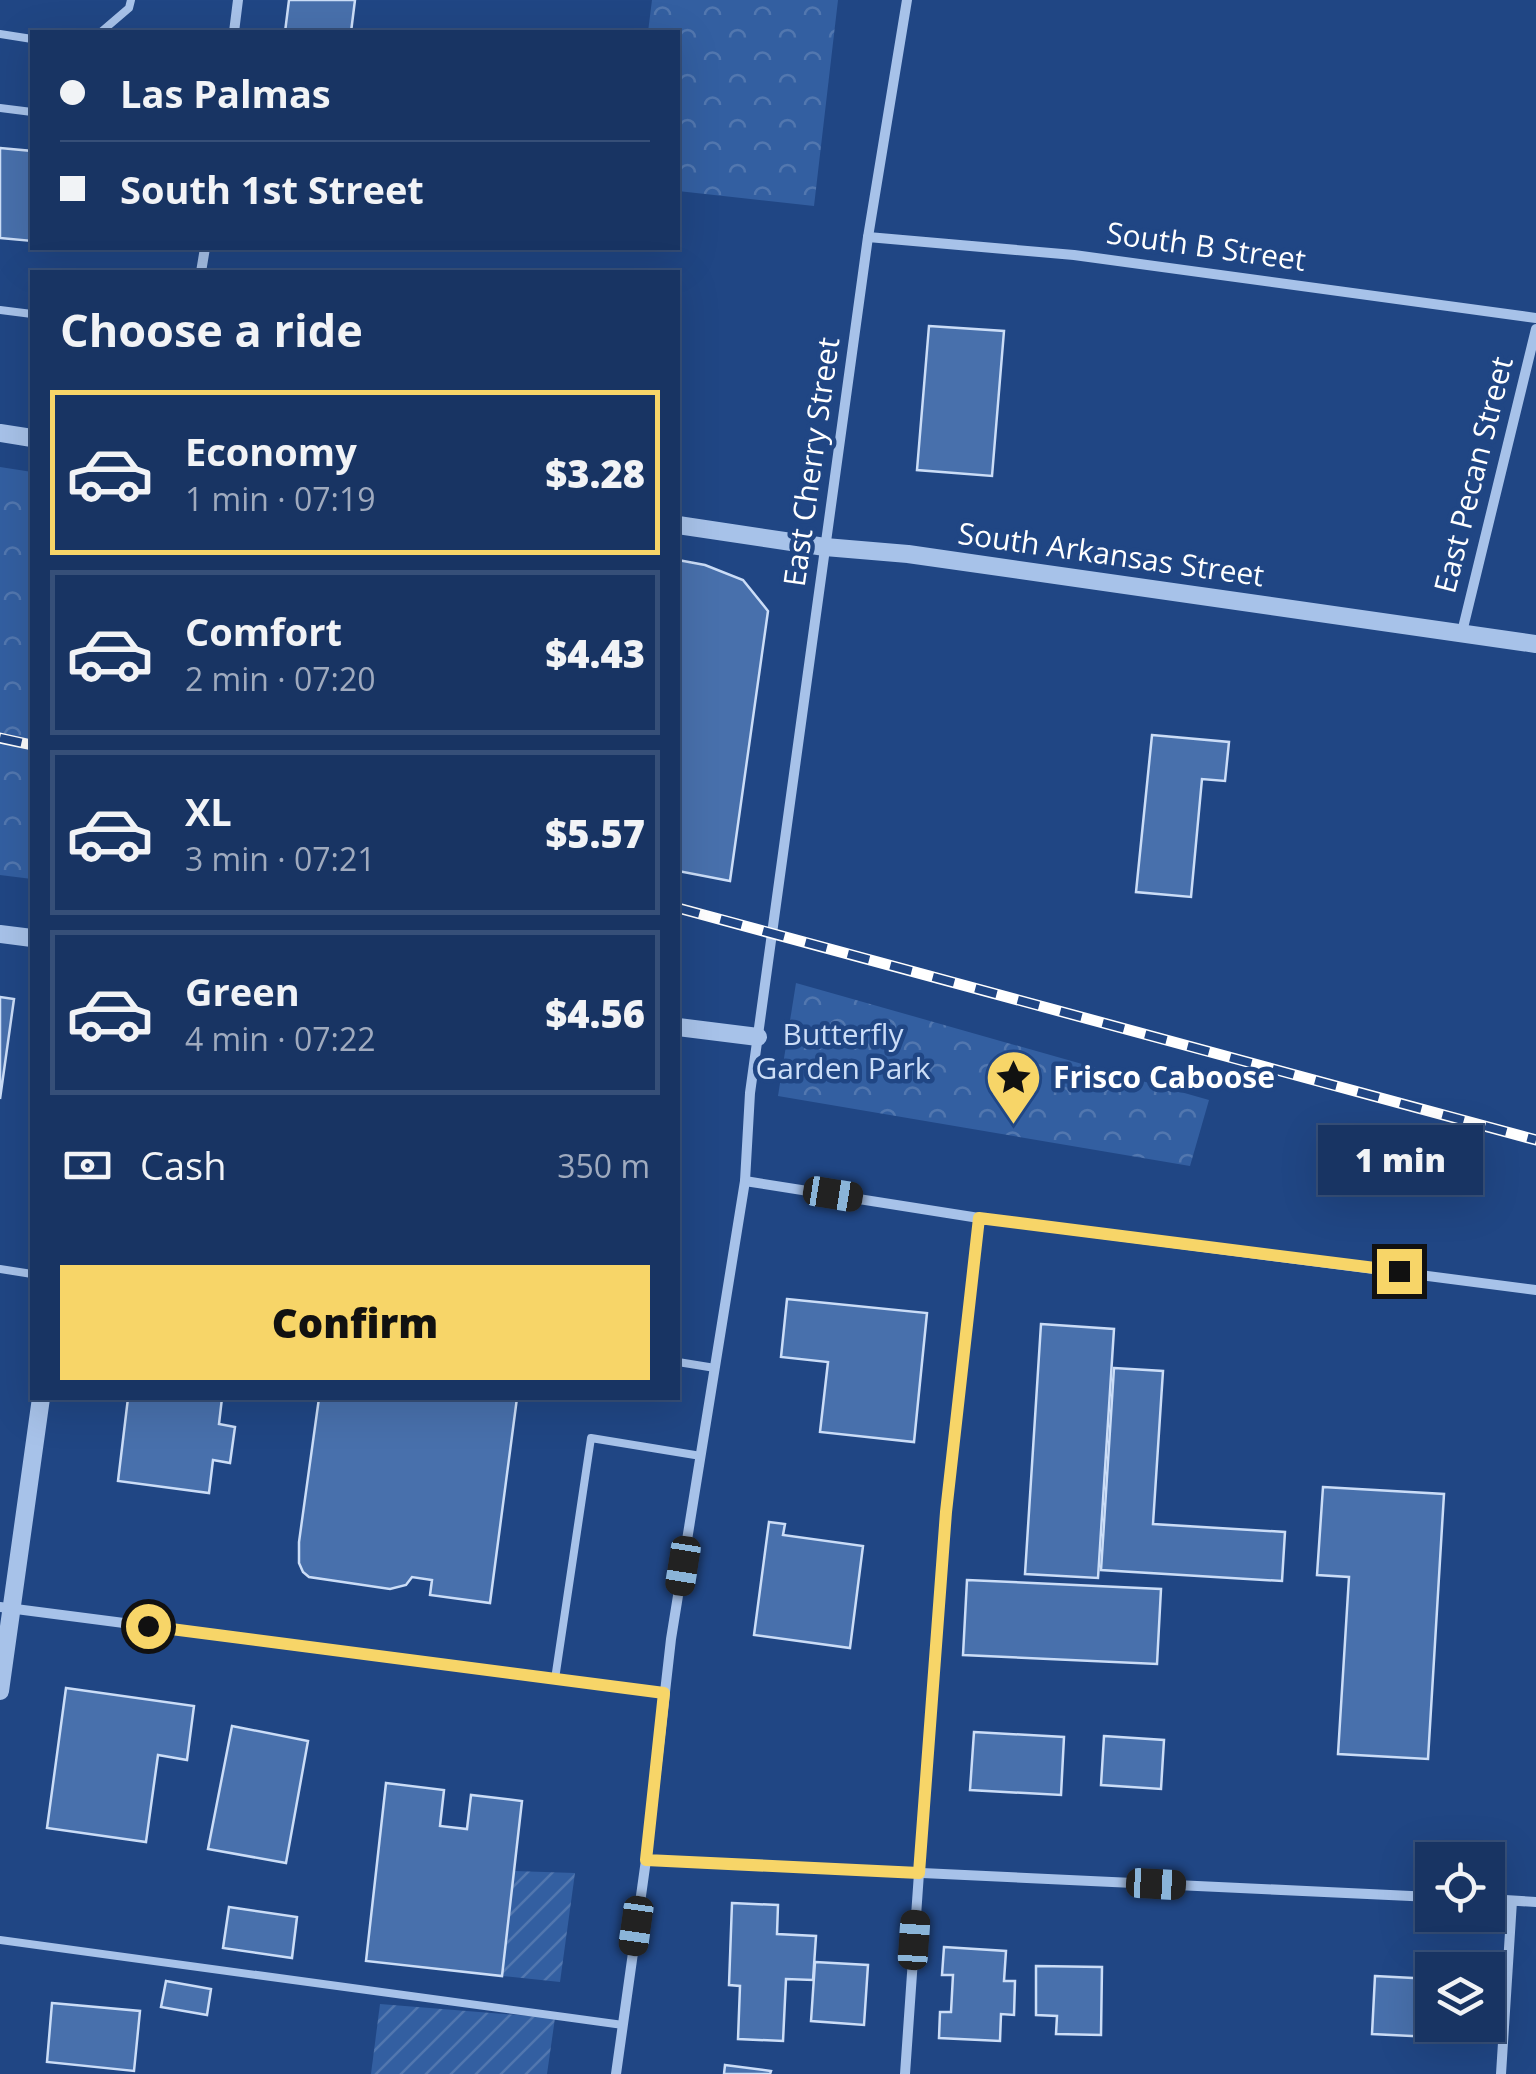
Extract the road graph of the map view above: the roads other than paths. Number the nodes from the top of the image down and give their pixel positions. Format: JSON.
{"nodes":[{"id":1,"x":131,"y":0,"type":"edge"},
{"id":2,"x":238,"y":0,"type":"edge"},
{"id":3,"x":907,"y":0,"type":"edge"},
{"id":4,"x":102,"y":30,"type":"edge"},
{"id":5,"x":234,"y":30,"type":"edge"},
{"id":6,"x":0,"y":34,"type":"edge"},
{"id":7,"x":30,"y":38,"type":"edge"},
{"id":8,"x":0,"y":108,"type":"edge"},
{"id":9,"x":30,"y":112,"type":"edge"},
{"id":10,"x":868,"y":237,"type":"junction"},
{"id":11,"x":0,"y":310,"type":"edge"},
{"id":12,"x":30,"y":314,"type":"edge"},
{"id":13,"x":1536,"y":318,"type":"edge"},
{"id":14,"x":1536,"y":330,"type":"edge"},
{"id":15,"x":0,"y":433,"type":"edge"},
{"id":16,"x":30,"y":438,"type":"edge"},
{"id":17,"x":680,"y":525,"type":"edge"},
{"id":18,"x":825,"y":547,"type":"junction"},
{"id":19,"x":1462,"y":632,"type":"junction"},
{"id":20,"x":1536,"y":644,"type":"edge"},
{"id":21,"x":0,"y":934,"type":"edge"},
{"id":22,"x":30,"y":938,"type":"edge"},
{"id":23,"x":680,"y":1028,"type":"edge"},
{"id":24,"x":758,"y":1037,"type":"junction"},
{"id":25,"x":746,"y":1180,"type":"junction"},
{"id":26,"x":979,"y":1218,"type":"junction"},
{"id":27,"x":0,"y":1270,"type":"edge"},
{"id":28,"x":30,"y":1274,"type":"edge"},
{"id":29,"x":1536,"y":1290,"type":"edge"},
{"id":30,"x":680,"y":1362,"type":"edge"},
{"id":31,"x":715,"y":1368,"type":"junction"},
{"id":32,"x":41,"y":1400,"type":"edge"},
{"id":33,"x":700,"y":1456,"type":"junction"},
{"id":34,"x":6,"y":1608,"type":"edge"},
{"id":35,"x":555,"y":1679,"type":"junction"},
{"id":36,"x":0,"y":1691,"type":"edge"},
{"id":37,"x":664,"y":1693,"type":"junction"},
{"id":38,"x":646,"y":1860,"type":"junction"},
{"id":39,"x":919,"y":1873,"type":"junction"},
{"id":40,"x":1415,"y":1896,"type":"edge"},
{"id":41,"x":1505,"y":1900,"type":"edge"},
{"id":42,"x":1512,"y":1900,"type":"junction"},
{"id":43,"x":1536,"y":1902,"type":"edge"},
{"id":44,"x":0,"y":1940,"type":"edge"},
{"id":45,"x":622,"y":2025,"type":"junction"},
{"id":46,"x":616,"y":2074,"type":"edge"},
{"id":47,"x":905,"y":2074,"type":"edge"},
{"id":48,"x":1501,"y":2074,"type":"edge"}],
"edges":[{"from":1,"to":4,"type":"lane"},
{"from":2,"to":5,"type":"street"},
{"from":3,"to":10,"type":"street","name":"East Cherry Street"},
{"from":6,"to":7,"type":"lane"},
{"from":8,"to":9,"type":"lane"},
{"from":10,"to":13,"type":"street","name":"South B Street"},
{"from":10,"to":18,"type":"street","name":"East Cherry Street"},
{"from":11,"to":12,"type":"lane"},
{"from":14,"to":19,"type":"street","name":"East Pecan Street"},
{"from":15,"to":16,"type":"street"},
{"from":17,"to":18,"type":"street","name":"South Arkansas Street"},
{"from":18,"to":19,"type":"street","name":"South Arkansas Street"},
{"from":18,"to":24,"type":"street","name":"East Cherry Street"},
{"from":19,"to":20,"type":"street","name":"South Arkansas Street"},
{"from":21,"to":22,"type":"street"},
{"from":23,"to":24,"type":"street"},
{"from":24,"to":25,"type":"street","name":"East Cherry Street"},
{"from":25,"to":26,"type":"street"},
{"from":25,"to":31,"type":"street","name":"East Cherry Street"},
{"from":26,"to":29,"type":"street"},
{"from":26,"to":39,"type":"lane"},
{"from":27,"to":28,"type":"lane"},
{"from":30,"to":31,"type":"lane"},
{"from":31,"to":33,"type":"street","name":"East Cherry Street"},
{"from":32,"to":34,"type":"street"},
{"from":33,"to":35,"type":"lane"},
{"from":33,"to":37,"type":"street","name":"East Cherry Street"},
{"from":34,"to":35,"type":"street"},
{"from":34,"to":36,"type":"street"},
{"from":35,"to":37,"type":"street"},
{"from":37,"to":38,"type":"street","name":"East Cherry Street"},
{"from":38,"to":39,"type":"street"},
{"from":38,"to":45,"type":"street","name":"East Cherry Street"},
{"from":39,"to":40,"type":"street"},
{"from":39,"to":47,"type":"street"},
{"from":41,"to":42,"type":"street"},
{"from":42,"to":43,"type":"street"},
{"from":42,"to":48,"type":"street"},
{"from":44,"to":45,"type":"lane"},
{"from":45,"to":46,"type":"street","name":"East Cherry Street"}]}
